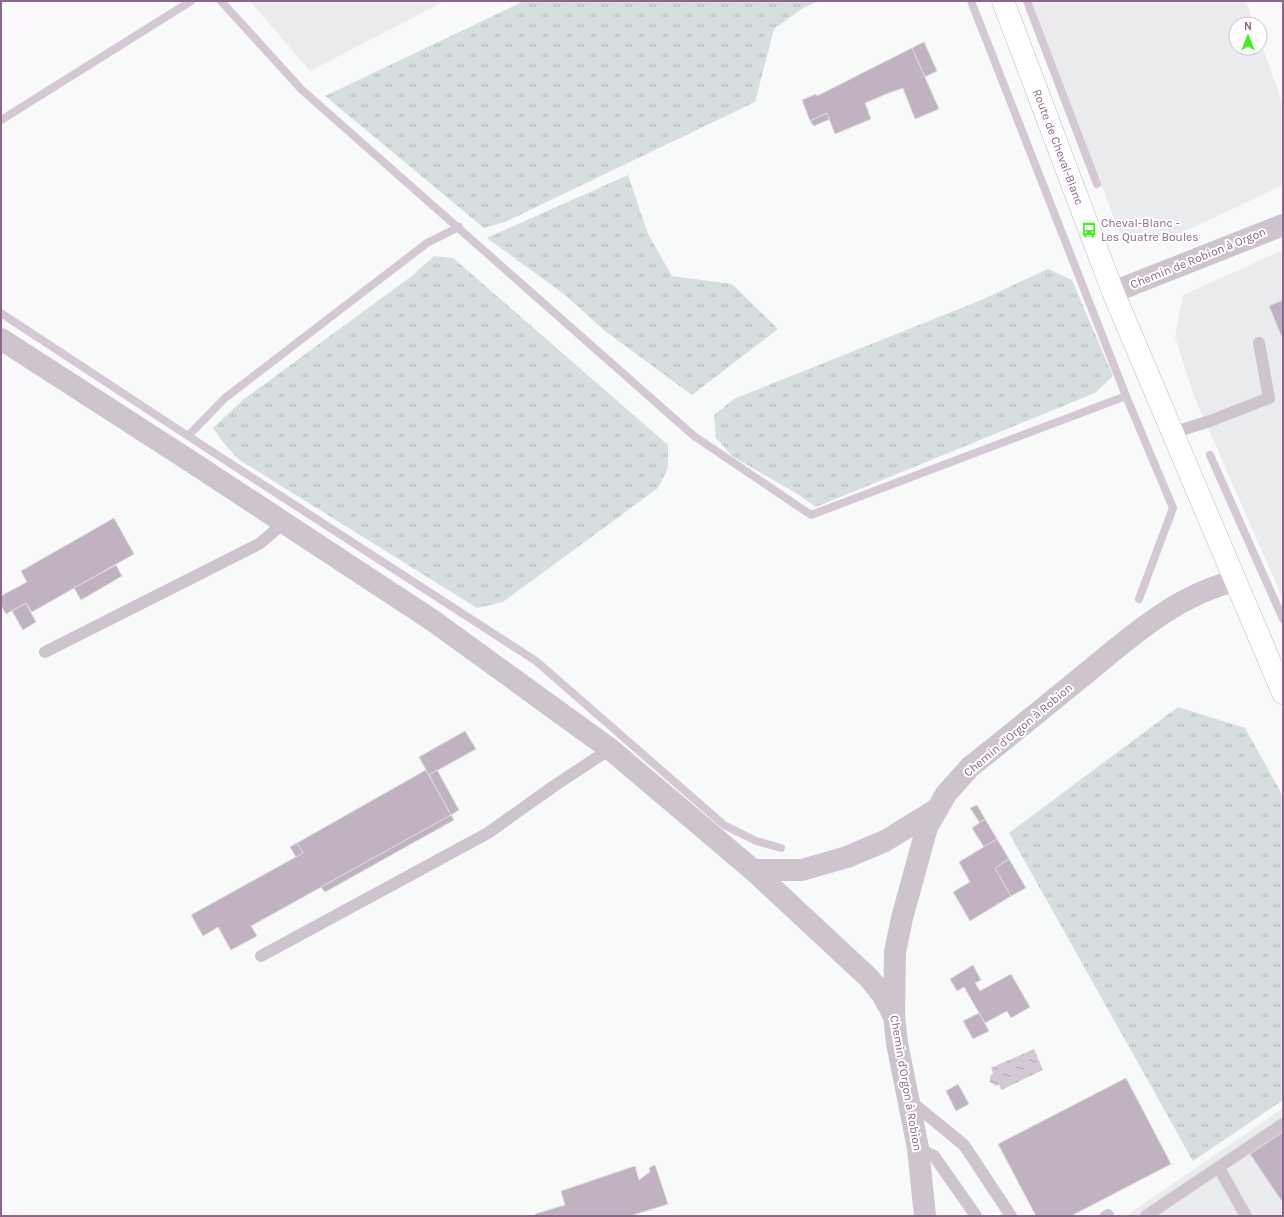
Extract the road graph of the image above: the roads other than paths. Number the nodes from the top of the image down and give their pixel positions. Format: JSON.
{"nodes":[{"id":1,"x":1003,"y":1,"type":"edge"},
{"id":2,"x":1283,"y":224,"type":"edge"},
{"id":3,"x":1113,"y":292,"type":"junction"},
{"id":4,"x":1,"y":339,"type":"edge"},
{"id":5,"x":1259,"y":343,"type":"dead end"},
{"id":6,"x":1172,"y":433,"type":"junction"},
{"id":7,"x":284,"y":523,"type":"junction"},
{"id":8,"x":1235,"y":581,"type":"junction"},
{"id":9,"x":45,"y":652,"type":"dead end"},
{"id":10,"x":1283,"y":693,"type":"edge"},
{"id":11,"x":610,"y":749,"type":"junction"},
{"id":12,"x":937,"y":809,"type":"junction"},
{"id":13,"x":753,"y":870,"type":"junction"},
{"id":14,"x":261,"y":956,"type":"dead end"},
{"id":15,"x":894,"y":1016,"type":"junction"},
{"id":16,"x":908,"y":1100,"type":"junction"},
{"id":17,"x":1283,"y":1124,"type":"edge"},
{"id":18,"x":918,"y":1148,"type":"junction"},
{"id":19,"x":1218,"y":1168,"type":"junction"},
{"id":20,"x":924,"y":1194,"type":"junction"},
{"id":21,"x":925,"y":1216,"type":"edge"},
{"id":22,"x":934,"y":1216,"type":"edge"},
{"id":23,"x":976,"y":1216,"type":"edge"},
{"id":24,"x":1011,"y":1216,"type":"edge"},
{"id":25,"x":1146,"y":1216,"type":"edge"},
{"id":26,"x":1246,"y":1216,"type":"edge"}],
"edges":[{"from":1,"to":3,"type":"main road","name":"Route de Cheval-Blanc"},
{"from":2,"to":3,"type":"street","name":"Chemin de Robion à Orgon"},
{"from":3,"to":6,"type":"main road","name":"Route de Cheval-Blanc"},
{"from":4,"to":7,"type":"street"},
{"from":5,"to":6,"type":"lane"},
{"from":6,"to":8,"type":"main road","name":"Route de Cheval-Blanc"},
{"from":7,"to":9,"type":"lane"},
{"from":7,"to":11,"type":"street"},
{"from":8,"to":10,"type":"main road","name":"Route de Cheval-Blanc"},
{"from":8,"to":12,"type":"street","name":"Chemin d'Orgon à Robion"},
{"from":11,"to":13,"type":"street"},
{"from":11,"to":14,"type":"lane"},
{"from":12,"to":13,"type":"street"},
{"from":12,"to":15,"type":"street","name":"Chemin d'Orgon à Robion"},
{"from":13,"to":15,"type":"street"},
{"from":15,"to":16,"type":"street","name":"Chemin d'Orgon à Robion"},
{"from":16,"to":18,"type":"street","name":"Chemin d'Orgon à Robion"},
{"from":16,"to":24,"type":"lane"},
{"from":17,"to":19,"type":"lane"},
{"from":18,"to":20,"type":"street","name":"Chemin d'Orgon à Robion"},
{"from":18,"to":23,"type":"lane"},
{"from":19,"to":25,"type":"lane"},
{"from":19,"to":26,"type":"lane"},
{"from":20,"to":21,"type":"street","name":"Chemin d'Orgon à Robion"},
{"from":20,"to":22,"type":"lane"}]}
